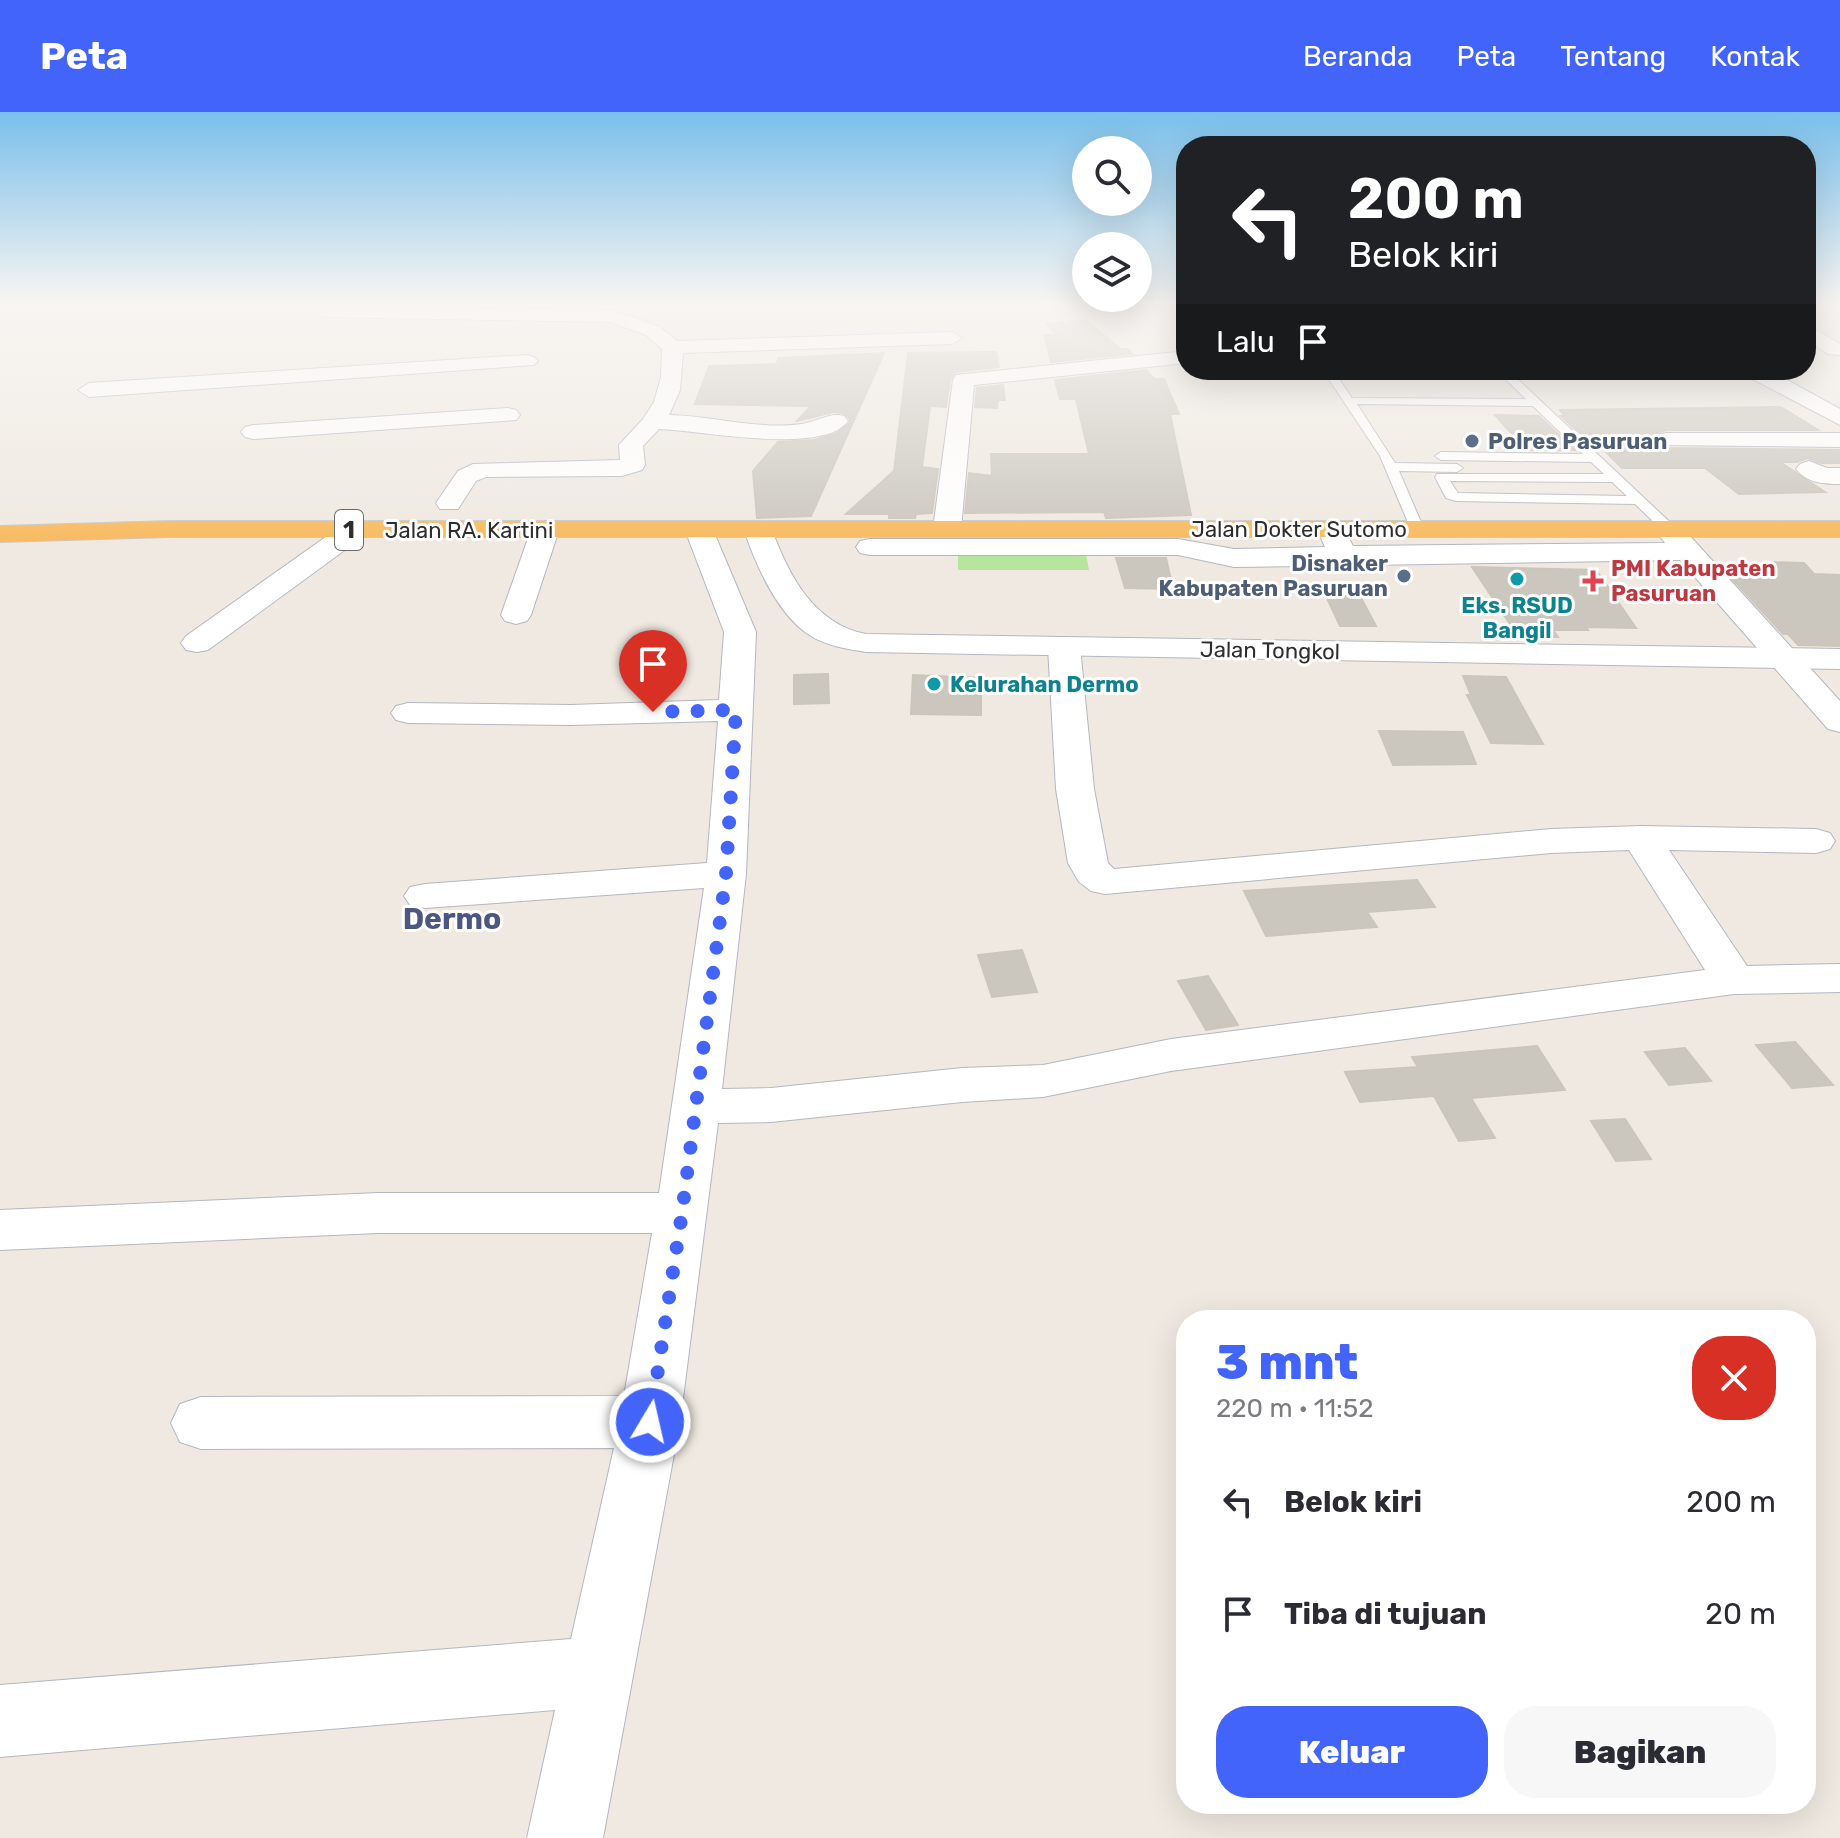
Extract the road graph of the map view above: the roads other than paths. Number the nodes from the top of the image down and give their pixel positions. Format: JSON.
{"nodes":[{"id":1,"x":133,"y":385,"type":"edge"},
{"id":2,"x":522,"y":385,"type":"edge"},
{"id":3,"x":674,"y":385,"type":"edge"},
{"id":4,"x":956,"y":385,"type":"edge"},
{"id":5,"x":1337,"y":385,"type":"edge"},
{"id":6,"x":1518,"y":385,"type":"edge"},
{"id":7,"x":1779,"y":385,"type":"edge"},
{"id":8,"x":89,"y":390,"type":"dead end"},
{"id":9,"x":1347,"y":401,"type":"junction"},
{"id":10,"x":1538,"y":403,"type":"junction"},
{"id":11,"x":508,"y":415,"type":"junction"},
{"id":12,"x":1840,"y":418,"type":"edge"},
{"id":13,"x":836,"y":421,"type":"dead end"},
{"id":14,"x":675,"y":422,"type":"junction"},
{"id":15,"x":253,"y":432,"type":"dead end"},
{"id":16,"x":1666,"y":440,"type":"dead end"},
{"id":17,"x":1840,"y":440,"type":"edge"},
{"id":18,"x":487,"y":445,"type":"dead end"},
{"id":19,"x":1596,"y":458,"type":"junction"},
{"id":20,"x":1389,"y":461,"type":"junction"},
{"id":21,"x":1809,"y":469,"type":"dead end"},
{"id":22,"x":1612,"y":473,"type":"junction"},
{"id":23,"x":1840,"y":476,"type":"edge"},
{"id":24,"x":1441,"y":477,"type":"junction"},
{"id":25,"x":1629,"y":489,"type":"junction"},
{"id":26,"x":1641,"y":500,"type":"junction"},
{"id":27,"x":449,"y":503,"type":"dead end"},
{"id":28,"x":947,"y":529,"type":"junction"},
{"id":29,"x":1331,"y":529,"type":"junction"},
{"id":30,"x":1417,"y":529,"type":"junction"},
{"id":31,"x":1840,"y":529,"type":"edge"},
{"id":32,"x":354,"y":530,"type":"junction"},
{"id":33,"x":545,"y":530,"type":"junction"},
{"id":34,"x":715,"y":531,"type":"junction"},
{"id":35,"x":0,"y":534,"type":"edge"},
{"id":36,"x":1679,"y":540,"type":"junction"},
{"id":37,"x":762,"y":541,"type":"junction"},
{"id":38,"x":870,"y":547,"type":"dead end"},
{"id":39,"x":1343,"y":555,"type":"junction"},
{"id":40,"x":516,"y":615,"type":"dead end"},
{"id":41,"x":197,"y":643,"type":"dead end"},
{"id":42,"x":1064,"y":647,"type":"junction"},
{"id":43,"x":1840,"y":659,"type":"edge"},
{"id":44,"x":1787,"y":660,"type":"junction"},
{"id":45,"x":736,"y":710,"type":"junction"},
{"id":46,"x":408,"y":713,"type":"dead end"},
{"id":47,"x":1840,"y":722,"type":"edge"},
{"id":48,"x":1641,"y":838,"type":"junction"},
{"id":49,"x":1816,"y":841,"type":"dead end"},
{"id":50,"x":726,"y":874,"type":"junction"},
{"id":51,"x":425,"y":896,"type":"dead end"},
{"id":52,"x":1840,"y":978,"type":"edge"},
{"id":53,"x":1734,"y":980,"type":"junction"},
{"id":54,"x":709,"y":1107,"type":"junction"},
{"id":55,"x":682,"y":1213,"type":"junction"},
{"id":56,"x":0,"y":1230,"type":"edge"},
{"id":57,"x":650,"y":1422,"type":"junction"},
{"id":58,"x":201,"y":1423,"type":"dead end"},
{"id":59,"x":597,"y":1672,"type":"junction"},
{"id":60,"x":0,"y":1721,"type":"edge"},
{"id":61,"x":565,"y":1838,"type":"edge"}],
"edges":[{"from":1,"to":8,"type":"street"},
{"from":2,"to":11,"type":"street"},
{"from":3,"to":14,"type":"street"},
{"from":4,"to":28,"type":"street"},
{"from":5,"to":9,"type":"lane"},
{"from":6,"to":10,"type":"lane"},
{"from":7,"to":12,"type":"street"},
{"from":9,"to":10,"type":"lane"},
{"from":9,"to":20,"type":"lane"},
{"from":10,"to":19,"type":"lane"},
{"from":11,"to":15,"type":"street"},
{"from":11,"to":18,"type":"street"},
{"from":13,"to":14,"type":"street"},
{"from":14,"to":27,"type":"street"},
{"from":16,"to":17,"type":"street"},
{"from":19,"to":20,"type":"lane"},
{"from":19,"to":22,"type":"lane"},
{"from":20,"to":24,"type":"lane"},
{"from":20,"to":30,"type":"lane"},
{"from":21,"to":23,"type":"street"},
{"from":22,"to":24,"type":"lane"},
{"from":22,"to":25,"type":"lane"},
{"from":24,"to":25,"type":"lane"},
{"from":24,"to":26,"type":"lane"},
{"from":25,"to":26,"type":"lane"},
{"from":26,"to":36,"type":"lane"},
{"from":28,"to":29,"type":"highway","name":"Jalan Dokter Sutomo"},
{"from":28,"to":37,"type":"highway","name":"Jalan Dokter Sutomo"},
{"from":29,"to":30,"type":"highway","name":"Jalan Dokter Sutomo"},
{"from":29,"to":39,"type":"street"},
{"from":30,"to":36,"type":"highway","name":"Jalan Dokter Sutomo"},
{"from":31,"to":36,"type":"highway","name":"Jalan Dokter Sutomo"},
{"from":32,"to":33,"type":"highway","name":"Jalan RA. Kartini","number":"1"},
{"from":32,"to":35,"type":"highway","name":"Jalan RA. Kartini","number":"1"},
{"from":32,"to":41,"type":"street"},
{"from":33,"to":34,"type":"highway","name":"Jalan RA. Kartini","number":"1"},
{"from":33,"to":40,"type":"street"},
{"from":34,"to":37,"type":"street"},
{"from":34,"to":45,"type":"street"},
{"from":36,"to":39,"type":"street"},
{"from":36,"to":44,"type":"street"},
{"from":37,"to":42,"type":"street","name":"Jalan Tongkol"},
{"from":38,"to":39,"type":"street"},
{"from":42,"to":44,"type":"street","name":"Jalan Tongkol"},
{"from":42,"to":48,"type":"street"},
{"from":43,"to":44,"type":"street","name":"Jalan Tongkol"},
{"from":44,"to":47,"type":"street"},
{"from":45,"to":46,"type":"street"},
{"from":45,"to":50,"type":"street"},
{"from":48,"to":49,"type":"street"},
{"from":48,"to":53,"type":"street"},
{"from":50,"to":51,"type":"street"},
{"from":50,"to":54,"type":"street"},
{"from":52,"to":53,"type":"street"},
{"from":53,"to":54,"type":"street"},
{"from":54,"to":55,"type":"street"},
{"from":55,"to":56,"type":"street"},
{"from":55,"to":57,"type":"street"},
{"from":57,"to":58,"type":"street"},
{"from":57,"to":59,"type":"street"},
{"from":59,"to":60,"type":"street"},
{"from":59,"to":61,"type":"street"}]}
